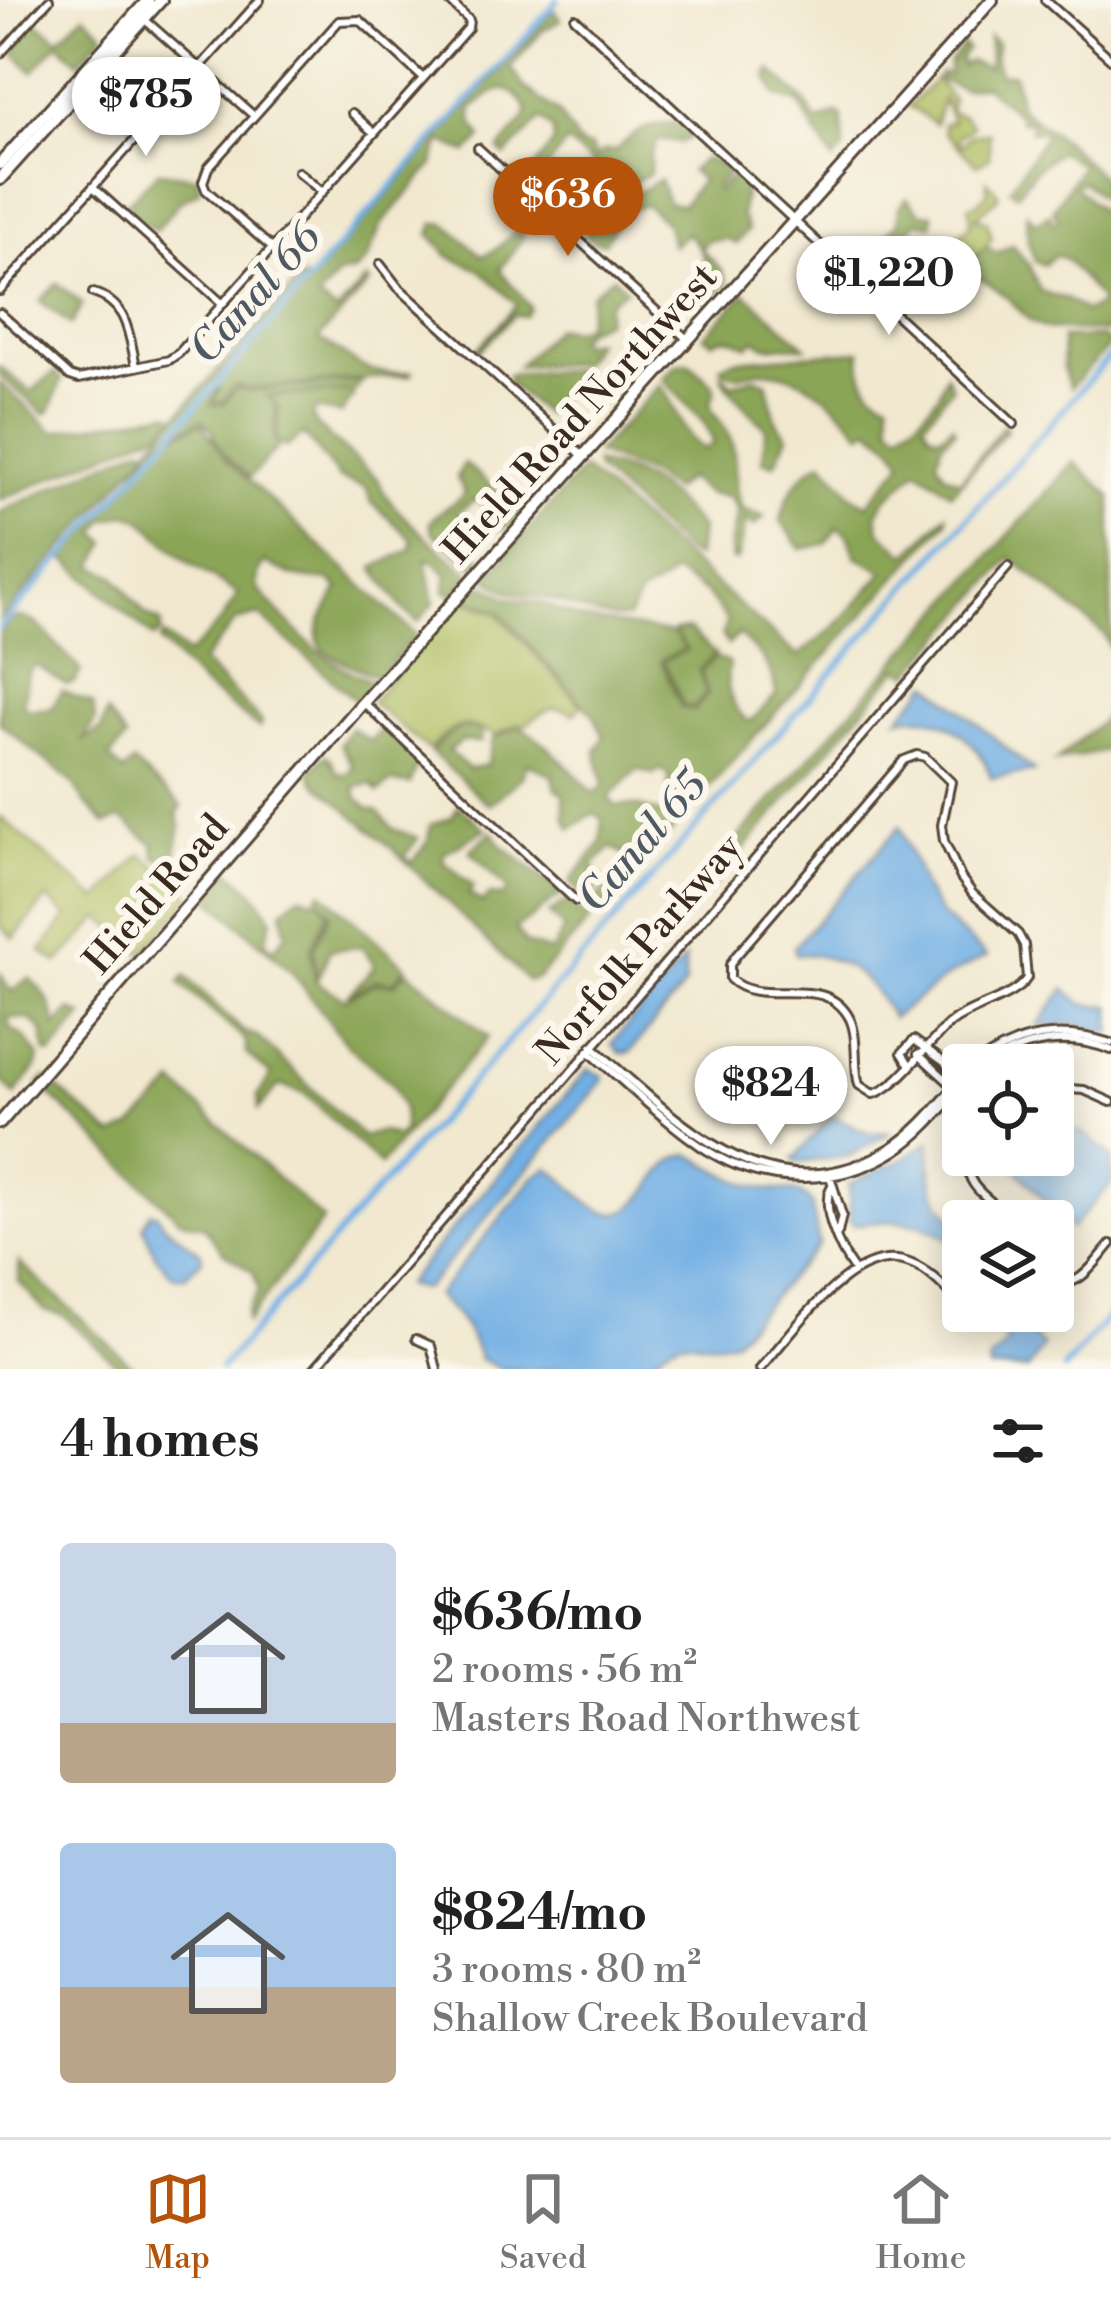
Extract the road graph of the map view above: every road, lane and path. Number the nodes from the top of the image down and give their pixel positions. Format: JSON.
{"nodes":[{"id":1,"x":49,"y":0,"type":"edge"},
{"id":2,"x":148,"y":0,"type":"edge"},
{"id":3,"x":161,"y":0,"type":"edge"},
{"id":4,"x":260,"y":0,"type":"edge"},
{"id":5,"x":448,"y":0,"type":"edge"},
{"id":6,"x":992,"y":0,"type":"edge"},
{"id":7,"x":1045,"y":0,"type":"edge"},
{"id":8,"x":140,"y":16,"type":"junction"},
{"id":9,"x":575,"y":18,"type":"dead end"},
{"id":10,"x":0,"y":54,"type":"edge"},
{"id":11,"x":1111,"y":59,"type":"edge"},
{"id":12,"x":200,"y":68,"type":"junction"},
{"id":13,"x":423,"y":78,"type":"junction"},
{"id":14,"x":352,"y":113,"type":"dead end"},
{"id":15,"x":254,"y":116,"type":"junction"},
{"id":16,"x":374,"y":133,"type":"junction"},
{"id":17,"x":478,"y":148,"type":"dead end"},
{"id":18,"x":0,"y":164,"type":"edge"},
{"id":19,"x":298,"y":172,"type":"dead end"},
{"id":20,"x":0,"y":179,"type":"edge"},
{"id":21,"x":93,"y":187,"type":"junction"},
{"id":22,"x":321,"y":191,"type":"junction"},
{"id":23,"x":794,"y":220,"type":"junction"},
{"id":24,"x":272,"y":248,"type":"junction"},
{"id":25,"x":380,"y":264,"type":"dead end"},
{"id":26,"x":0,"y":291,"type":"edge"},
{"id":27,"x":93,"y":292,"type":"dead end"},
{"id":28,"x":224,"y":304,"type":"junction"},
{"id":29,"x":0,"y":314,"type":"edge"},
{"id":30,"x":687,"y":340,"type":"junction"},
{"id":31,"x":136,"y":366,"type":"junction"},
{"id":32,"x":1014,"y":424,"type":"dead end"},
{"id":33,"x":583,"y":456,"type":"junction"},
{"id":34,"x":1008,"y":566,"type":"dead end"},
{"id":35,"x":361,"y":704,"type":"junction"},
{"id":36,"x":576,"y":901,"type":"dead end"},
{"id":37,"x":1014,"y":1044,"type":"edge"},
{"id":38,"x":1030,"y":1044,"type":"edge"},
{"id":39,"x":1111,"y":1046,"type":"edge"},
{"id":40,"x":924,"y":1047,"type":"junction"},
{"id":41,"x":590,"y":1048,"type":"junction"},
{"id":42,"x":918,"y":1054,"type":"junction"},
{"id":43,"x":909,"y":1064,"type":"junction"},
{"id":44,"x":942,"y":1065,"type":"edge"},
{"id":45,"x":942,"y":1071,"type":"edge"},
{"id":46,"x":1074,"y":1089,"type":"edge"},
{"id":47,"x":1111,"y":1102,"type":"edge"},
{"id":48,"x":942,"y":1103,"type":"edge"},
{"id":49,"x":0,"y":1124,"type":"edge"},
{"id":50,"x":829,"y":1173,"type":"junction"},
{"id":51,"x":968,"y":1176,"type":"edge"},
{"id":52,"x":831,"y":1187,"type":"junction"},
{"id":53,"x":990,"y":1200,"type":"edge"},
{"id":54,"x":841,"y":1207,"type":"junction"},
{"id":55,"x":827,"y":1209,"type":"junction"},
{"id":56,"x":838,"y":1234,"type":"junction"},
{"id":57,"x":1111,"y":1244,"type":"edge"},
{"id":58,"x":854,"y":1270,"type":"junction"},
{"id":59,"x":1074,"y":1282,"type":"edge"},
{"id":60,"x":942,"y":1289,"type":"edge"},
{"id":61,"x":416,"y":1340,"type":"dead end"},
{"id":62,"x":314,"y":1369,"type":"edge"},
{"id":63,"x":437,"y":1369,"type":"edge"},
{"id":64,"x":760,"y":1369,"type":"edge"}],
"edges":[{"from":1,"to":10,"type":"street"},
{"from":2,"to":8,"type":"street"},
{"from":3,"to":8,"type":"street"},
{"from":4,"to":12,"type":"street"},
{"from":5,"to":13,"type":"street"},
{"from":6,"to":23,"type":"street","name":"Hield Road Northwest"},
{"from":7,"to":11,"type":"street"},
{"from":8,"to":12,"type":"street"},
{"from":8,"to":18,"type":"street"},
{"from":8,"to":20,"type":"street"},
{"from":9,"to":23,"type":"street"},
{"from":12,"to":15,"type":"street"},
{"from":12,"to":21,"type":"street"},
{"from":13,"to":15,"type":"street"},
{"from":13,"to":16,"type":"street"},
{"from":14,"to":16,"type":"street"},
{"from":15,"to":24,"type":"street"},
{"from":16,"to":22,"type":"street"},
{"from":17,"to":30,"type":"street"},
{"from":19,"to":22,"type":"street"},
{"from":21,"to":26,"type":"street"},
{"from":21,"to":28,"type":"street"},
{"from":22,"to":24,"type":"street"},
{"from":23,"to":30,"type":"street","name":"Hield Road Northwest"},
{"from":23,"to":32,"type":"street"},
{"from":24,"to":28,"type":"street"},
{"from":25,"to":33,"type":"street"},
{"from":27,"to":31,"type":"street"},
{"from":28,"to":31,"type":"street"},
{"from":29,"to":31,"type":"street"},
{"from":30,"to":33,"type":"street","name":"Hield Road Northwest"},
{"from":33,"to":35,"type":"street","name":"Hield Road Northwest"},
{"from":34,"to":41,"type":"street","name":"Norfolk Parkway"},
{"from":35,"to":36,"type":"street"},
{"from":35,"to":49,"type":"street","name":"Hield Road"},
{"from":37,"to":39,"type":"street"},
{"from":38,"to":39,"type":"street"},
{"from":40,"to":42,"type":"street"},
{"from":40,"to":43,"type":"street"},
{"from":40,"to":43,"type":"street"},
{"from":40,"to":44,"type":"street"},
{"from":41,"to":50,"type":"street"},
{"from":41,"to":62,"type":"street","name":"Norfolk Parkway"},
{"from":42,"to":43,"type":"street"},
{"from":42,"to":45,"type":"street"},
{"from":46,"to":47,"type":"street"},
{"from":48,"to":50,"type":"street"},
{"from":50,"to":52,"type":"street"},
{"from":51,"to":53,"type":"street"},
{"from":52,"to":54,"type":"street"},
{"from":52,"to":55,"type":"street"},
{"from":54,"to":55,"type":"street"},
{"from":54,"to":56,"type":"street"},
{"from":55,"to":56,"type":"street"},
{"from":56,"to":58,"type":"street"},
{"from":57,"to":59,"type":"street"},
{"from":58,"to":60,"type":"street"},
{"from":58,"to":64,"type":"street"},
{"from":61,"to":63,"type":"street"}]}
